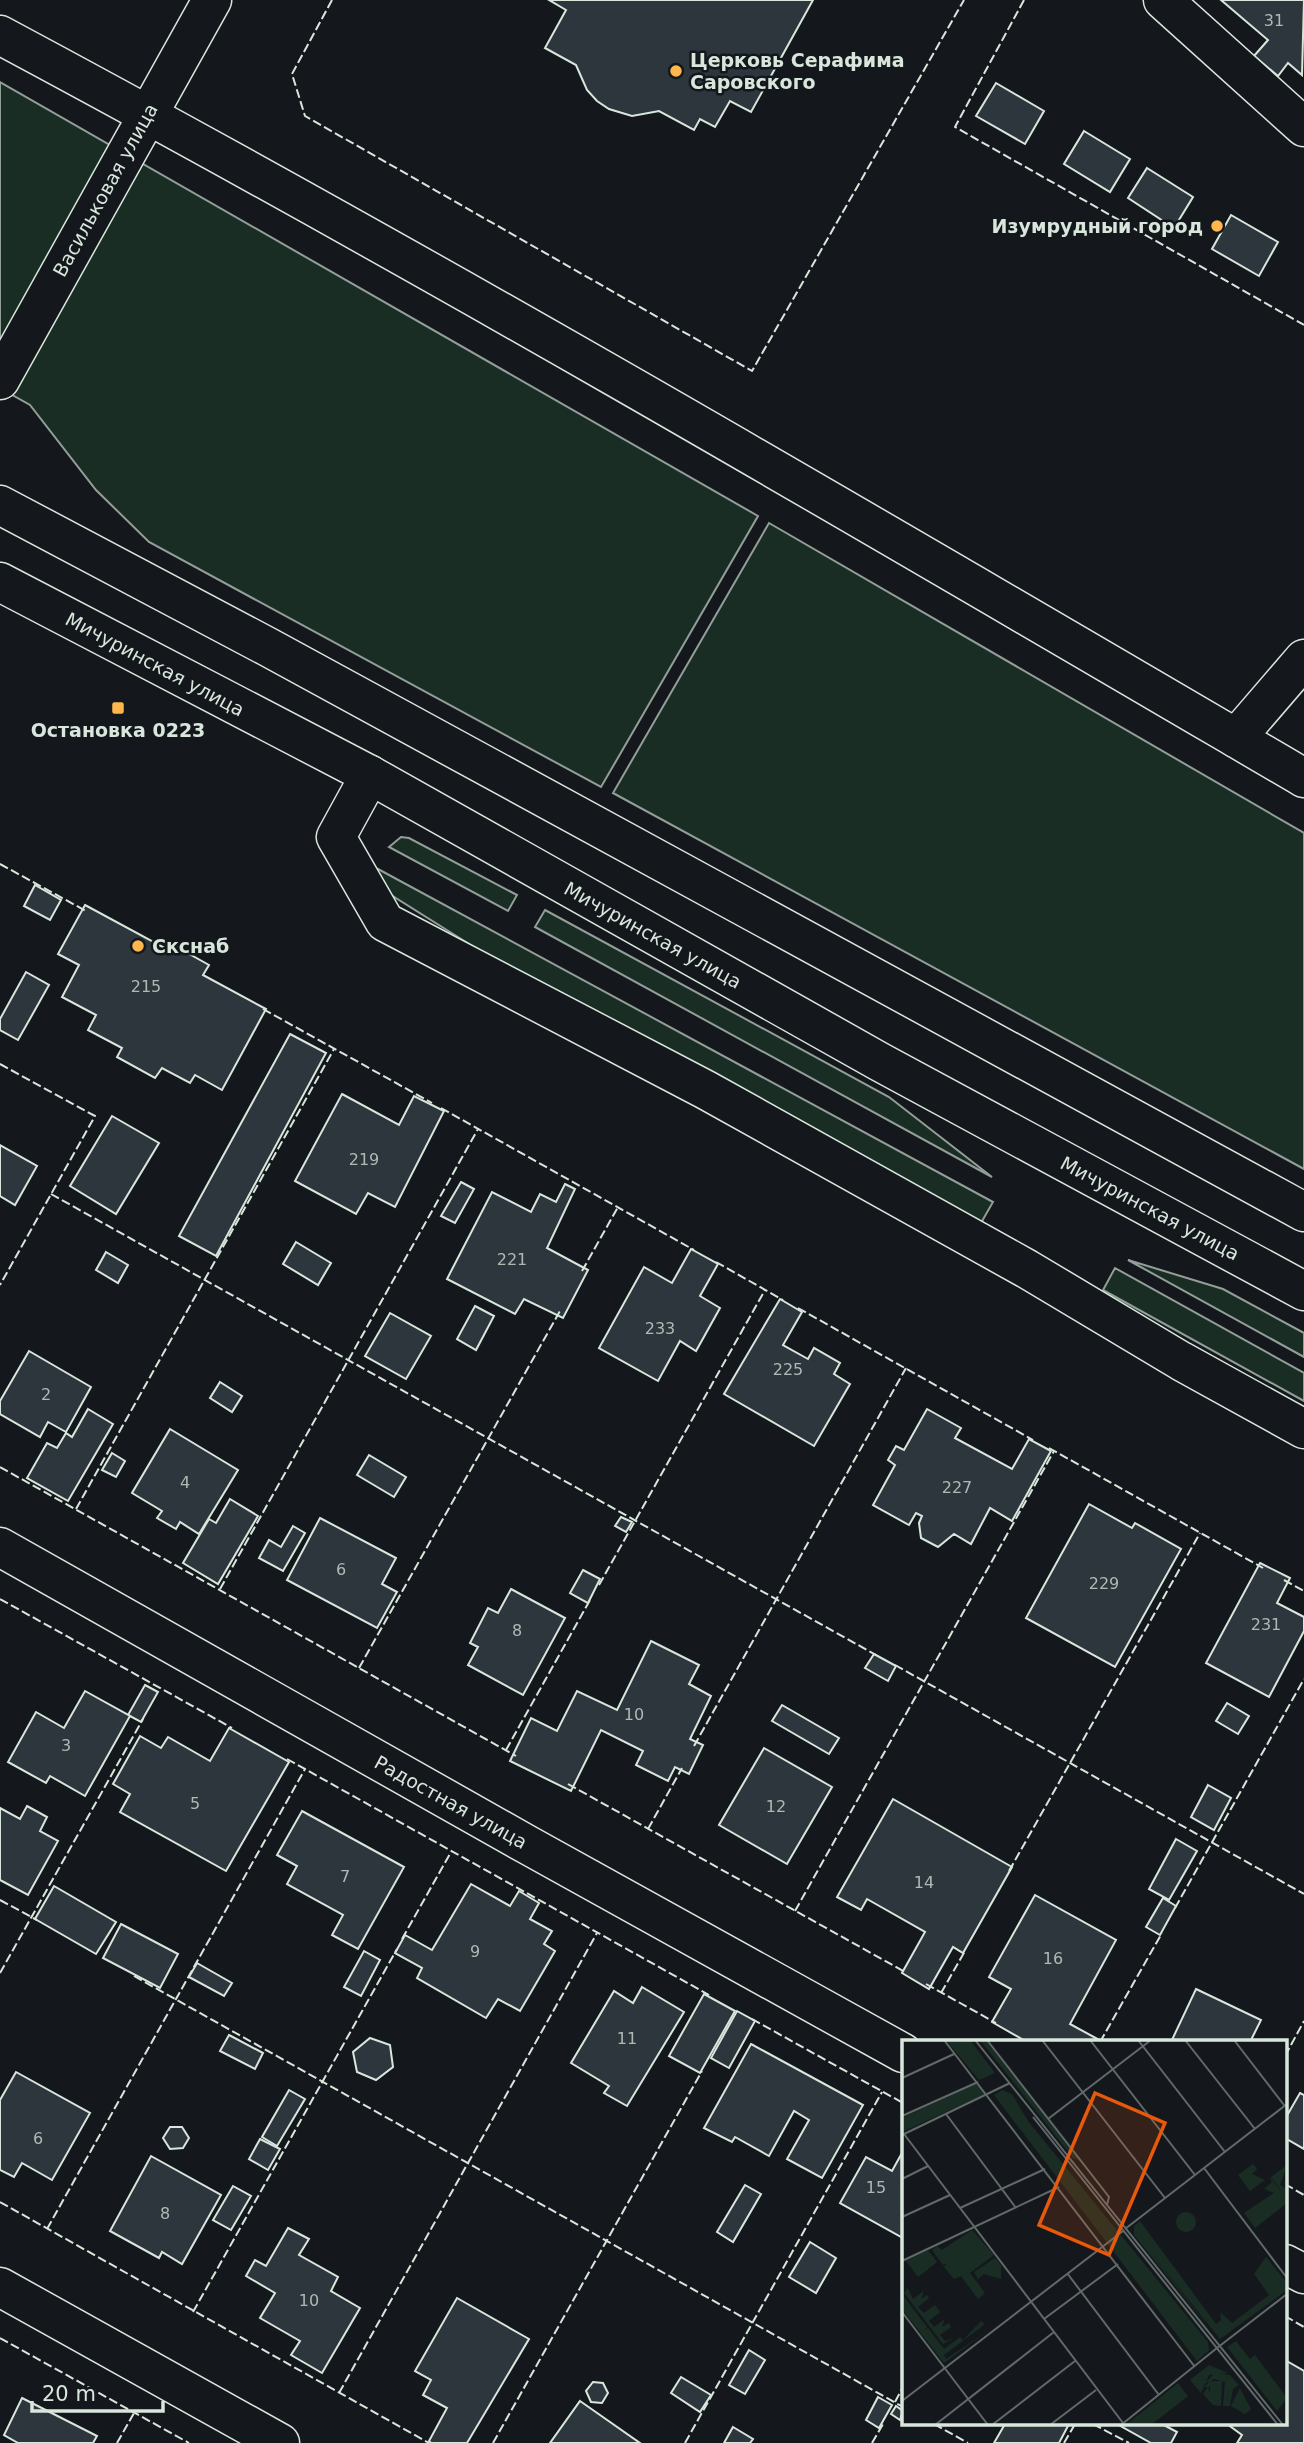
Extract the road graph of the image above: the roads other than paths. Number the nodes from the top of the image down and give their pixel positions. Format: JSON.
{"nodes":[{"id":1,"x":212,"y":0,"type":"edge"},
{"id":2,"x":1163,"y":0,"type":"edge"},
{"id":3,"x":0,"y":35,"type":"edge"},
{"id":4,"x":147,"y":113,"type":"junction"},
{"id":5,"x":1304,"y":128,"type":"edge"},
{"id":6,"x":0,"y":380,"type":"edge"},
{"id":7,"x":0,"y":505,"type":"edge"},
{"id":8,"x":0,"y":582,"type":"edge"},
{"id":9,"x":1304,"y":659,"type":"edge"},
{"id":10,"x":1236,"y":738,"type":"junction"},
{"id":11,"x":370,"y":775,"type":"junction"},
{"id":12,"x":1304,"y":778,"type":"edge"},
{"id":13,"x":1304,"y":1212,"type":"edge"},
{"id":14,"x":1304,"y":1291,"type":"edge"},
{"id":15,"x":1304,"y":1429,"type":"edge"},
{"id":16,"x":0,"y":1547,"type":"edge"},
{"id":17,"x":902,"y":2052,"type":"edge"},
{"id":18,"x":1286,"y":2265,"type":"edge"},
{"id":19,"x":1304,"y":2274,"type":"edge"},
{"id":20,"x":0,"y":2287,"type":"edge"},
{"id":21,"x":280,"y":2443,"type":"edge"}],
"edges":[{"from":1,"to":4,"type":"street","name":"Васильковая улица"},
{"from":2,"to":5,"type":"street"},
{"from":3,"to":4,"type":"street"},
{"from":4,"to":6,"type":"street","name":"Васильковая улица"},
{"from":4,"to":10,"type":"street"},
{"from":7,"to":13,"type":"street"},
{"from":8,"to":11,"type":"street","name":"Мичуринская улица"},
{"from":9,"to":10,"type":"street"},
{"from":10,"to":12,"type":"street"},
{"from":11,"to":14,"type":"street","name":"Мичуринская улица"},
{"from":11,"to":15,"type":"street"},
{"from":16,"to":17,"type":"street","name":"Радостная улица"},
{"from":18,"to":19,"type":"street"},
{"from":20,"to":21,"type":"street"}]}
